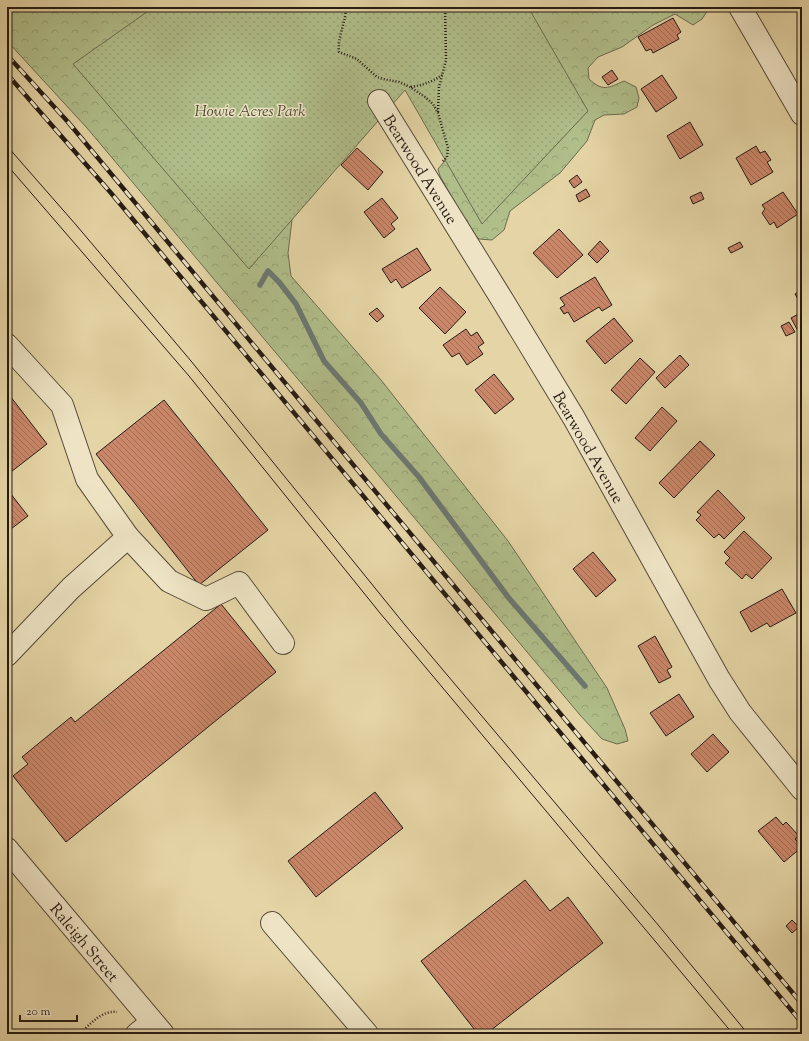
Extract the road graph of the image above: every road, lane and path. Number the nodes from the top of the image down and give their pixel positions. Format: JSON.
{"nodes":[{"id":1,"x":346,"y":7,"type":"edge"},
{"id":2,"x":445,"y":7,"type":"edge"},
{"id":3,"x":740,"y":7,"type":"edge"},
{"id":4,"x":442,"y":75,"type":"junction"},
{"id":5,"x":410,"y":87,"type":"junction"},
{"id":6,"x":379,"y":101,"type":"dead end"},
{"id":7,"x":438,"y":113,"type":"junction"},
{"id":8,"x":802,"y":114,"type":"edge"},
{"id":9,"x":442,"y":162,"type":"dead end"},
{"id":10,"x":7,"y":345,"type":"edge"},
{"id":11,"x":128,"y":538,"type":"junction"},
{"id":12,"x":283,"y":643,"type":"dead end"},
{"id":13,"x":7,"y":655,"type":"edge"},
{"id":14,"x":802,"y":789,"type":"edge"},
{"id":15,"x":7,"y":849,"type":"edge"},
{"id":16,"x":272,"y":923,"type":"dead end"},
{"id":17,"x":148,"y":1031,"type":"edge"},
{"id":18,"x":78,"y":1034,"type":"edge"},
{"id":19,"x":367,"y":1034,"type":"edge"}],
"edges":[{"from":1,"to":5,"type":"path"},
{"from":2,"to":4,"type":"path"},
{"from":3,"to":8,"type":"street"},
{"from":4,"to":5,"type":"path"},
{"from":4,"to":7,"type":"path"},
{"from":5,"to":7,"type":"path"},
{"from":6,"to":14,"type":"street","name":"Bearwood Avenue"},
{"from":7,"to":9,"type":"path"},
{"from":10,"to":11,"type":"street"},
{"from":11,"to":12,"type":"street"},
{"from":11,"to":13,"type":"street"},
{"from":15,"to":17,"type":"street","name":"Raleigh Street"},
{"from":16,"to":19,"type":"street"},
{"from":17,"to":18,"type":"path"}]}
